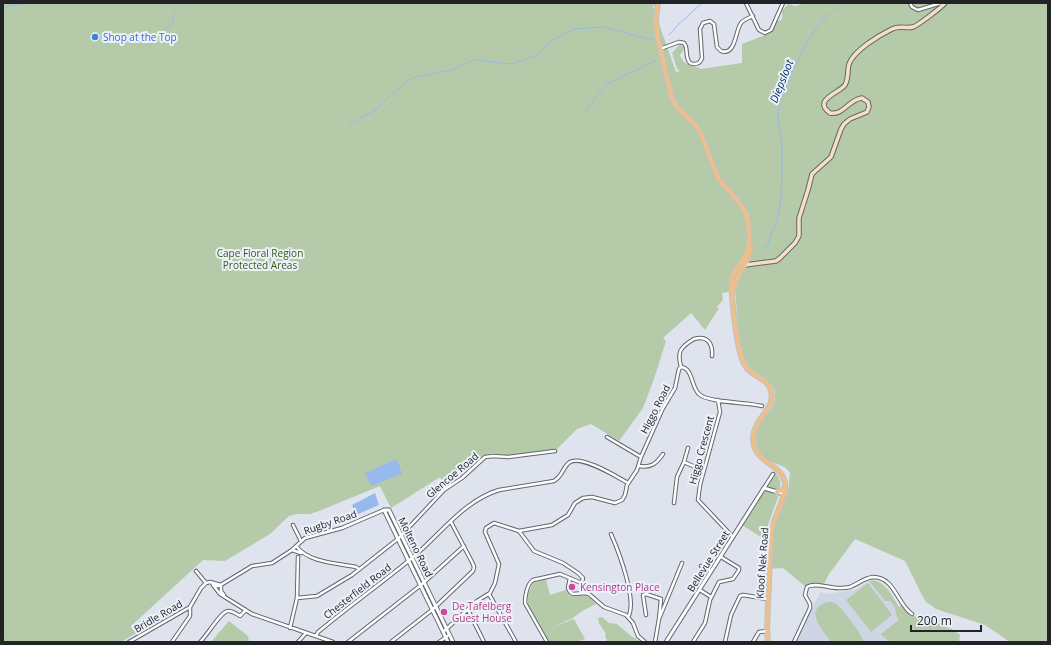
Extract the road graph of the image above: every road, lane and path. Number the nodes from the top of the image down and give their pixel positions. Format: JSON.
{"nodes":[{"id":1,"x":658,"y":3,"type":"edge"},
{"id":2,"x":746,"y":3,"type":"edge"},
{"id":3,"x":783,"y":3,"type":"edge"},
{"id":4,"x":910,"y":3,"type":"edge"},
{"id":5,"x":944,"y":3,"type":"edge"},
{"id":6,"x":753,"y":16,"type":"junction"},
{"id":7,"x":660,"y":49,"type":"junction"},
{"id":8,"x":746,"y":215,"type":"junction"},
{"id":9,"x":745,"y":265,"type":"junction"},
{"id":10,"x":737,"y":268,"type":"junction"},
{"id":11,"x":741,"y":272,"type":"junction"},
{"id":12,"x":732,"y":276,"type":"junction"},
{"id":13,"x":738,"y":277,"type":"junction"},
{"id":14,"x":733,"y":302,"type":"junction"},
{"id":15,"x":712,"y":356,"type":"dead end"},
{"id":16,"x":681,"y":367,"type":"junction"},
{"id":17,"x":718,"y":400,"type":"junction"},
{"id":18,"x":762,"y":406,"type":"dead end"},
{"id":19,"x":607,"y":437,"type":"dead end"},
{"id":20,"x":688,"y":448,"type":"dead end"},
{"id":21,"x":555,"y":451,"type":"dead end"},
{"id":22,"x":662,"y":454,"type":"dead end"},
{"id":23,"x":641,"y":457,"type":"junction"},
{"id":24,"x":684,"y":462,"type":"junction"},
{"id":25,"x":639,"y":466,"type":"junction"},
{"id":26,"x":773,"y":474,"type":"dead end"},
{"id":27,"x":702,"y":476,"type":"junction"},
{"id":28,"x":628,"y":483,"type":"junction"},
{"id":29,"x":764,"y":488,"type":"junction"},
{"id":30,"x":785,"y":488,"type":"junction"},
{"id":31,"x":777,"y":492,"type":"junction"},
{"id":32,"x":784,"y":494,"type":"junction"},
{"id":33,"x":674,"y":503,"type":"dead end"},
{"id":34,"x":384,"y":510,"type":"joint"},
{"id":35,"x":451,"y":522,"type":"junction"},
{"id":36,"x":293,"y":525,"type":"dead end"},
{"id":37,"x":394,"y":525,"type":"junction"},
{"id":38,"x":519,"y":532,"type":"junction"},
{"id":39,"x":611,"y":534,"type":"dead end"},
{"id":40,"x":401,"y":535,"type":"junction"},
{"id":41,"x":733,"y":537,"type":"junction"},
{"id":42,"x":399,"y":538,"type":"junction"},
{"id":43,"x":301,"y":541,"type":"junction"},
{"id":44,"x":402,"y":541,"type":"junction"},
{"id":45,"x":296,"y":546,"type":"junction"},
{"id":46,"x":464,"y":546,"type":"junction"},
{"id":47,"x":408,"y":547,"type":"junction"},
{"id":48,"x":404,"y":549,"type":"junction"},
{"id":49,"x":292,"y":550,"type":"junction"},
{"id":50,"x":303,"y":553,"type":"junction"},
{"id":51,"x":298,"y":557,"type":"dead end"},
{"id":52,"x":412,"y":557,"type":"junction"},
{"id":53,"x":721,"y":557,"type":"junction"},
{"id":54,"x":409,"y":560,"type":"junction"},
{"id":55,"x":682,"y":563,"type":"dead end"},
{"id":56,"x":701,"y":566,"type":"dead end"},
{"id":57,"x":417,"y":567,"type":"junction"},
{"id":58,"x":359,"y":569,"type":"junction"},
{"id":59,"x":413,"y":569,"type":"junction"},
{"id":60,"x":196,"y":571,"type":"dead end"},
{"id":61,"x":712,"y":571,"type":"junction"},
{"id":62,"x":570,"y":578,"type":"junction"},
{"id":63,"x":424,"y":582,"type":"junction"},
{"id":64,"x":206,"y":583,"type":"junction"},
{"id":65,"x":212,"y":583,"type":"junction"},
{"id":66,"x":221,"y":585,"type":"junction"},
{"id":67,"x":421,"y":585,"type":"junction"},
{"id":68,"x":700,"y":590,"type":"junction"},
{"id":69,"x":489,"y":594,"type":"junction"},
{"id":70,"x":226,"y":597,"type":"junction"},
{"id":71,"x":431,"y":597,"type":"junction"},
{"id":72,"x":711,"y":597,"type":"junction"},
{"id":73,"x":297,"y":598,"type":"junction"},
{"id":74,"x":427,"y":599,"type":"junction"},
{"id":75,"x":768,"y":599,"type":"junction"},
{"id":76,"x":436,"y":606,"type":"junction"},
{"id":77,"x":190,"y":607,"type":"junction"},
{"id":78,"x":246,"y":610,"type":"junction"},
{"id":79,"x":432,"y":610,"type":"junction"},
{"id":80,"x":468,"y":610,"type":"junction"},
{"id":81,"x":912,"y":614,"type":"dead end"},
{"id":82,"x":646,"y":615,"type":"dead end"},
{"id":83,"x":628,"y":617,"type":"junction"},
{"id":84,"x":660,"y":619,"type":"junction"},
{"id":85,"x":290,"y":628,"type":"junction"},
{"id":86,"x":446,"y":629,"type":"junction"},
{"id":87,"x":767,"y":631,"type":"junction"},
{"id":88,"x":443,"y":632,"type":"junction"},
{"id":89,"x":306,"y":633,"type":"junction"},
{"id":90,"x":449,"y":635,"type":"junction"},
{"id":91,"x":316,"y":636,"type":"junction"},
{"id":92,"x":445,"y":637,"type":"junction"},
{"id":93,"x":129,"y":642,"type":"edge"},
{"id":94,"x":172,"y":642,"type":"edge"},
{"id":95,"x":200,"y":642,"type":"edge"},
{"id":96,"x":298,"y":642,"type":"edge"},
{"id":97,"x":333,"y":642,"type":"edge"},
{"id":98,"x":348,"y":642,"type":"edge"},
{"id":99,"x":391,"y":642,"type":"edge"},
{"id":100,"x":439,"y":642,"type":"edge"},
{"id":101,"x":448,"y":642,"type":"edge"},
{"id":102,"x":452,"y":642,"type":"edge"},
{"id":103,"x":484,"y":642,"type":"edge"},
{"id":104,"x":516,"y":642,"type":"edge"},
{"id":105,"x":547,"y":642,"type":"edge"},
{"id":106,"x":646,"y":642,"type":"edge"},
{"id":107,"x":655,"y":642,"type":"edge"},
{"id":108,"x":666,"y":642,"type":"edge"},
{"id":109,"x":693,"y":642,"type":"edge"},
{"id":110,"x":725,"y":642,"type":"edge"},
{"id":111,"x":753,"y":642,"type":"edge"},
{"id":112,"x":768,"y":642,"type":"edge"},
{"id":113,"x":794,"y":642,"type":"edge"}],
"edges":[{"from":1,"to":7,"type":"main road"},
{"from":2,"to":6,"type":"street"},
{"from":3,"to":6,"type":"street"},
{"from":4,"to":5,"type":"street"},
{"from":5,"to":9,"type":"main road"},
{"from":6,"to":7,"type":"street"},
{"from":7,"to":8,"type":"main road"},
{"from":8,"to":9,"type":"main road"},
{"from":8,"to":10,"type":"main road"},
{"from":9,"to":10,"type":"main road"},
{"from":9,"to":11,"type":"main road"},
{"from":10,"to":11,"type":"main road"},
{"from":10,"to":12,"type":"main road"},
{"from":11,"to":13,"type":"main road"},
{"from":12,"to":13,"type":"main road"},
{"from":12,"to":14,"type":"main road"},
{"from":13,"to":14,"type":"main road"},
{"from":14,"to":30,"type":"main road"},
{"from":15,"to":16,"type":"street","name":"Higgo Road"},
{"from":16,"to":17,"type":"street"},
{"from":16,"to":23,"type":"street","name":"Higgo Road"},
{"from":17,"to":18,"type":"street"},
{"from":17,"to":27,"type":"street","name":"Higgo Crescent"},
{"from":19,"to":23,"type":"street"},
{"from":20,"to":24,"type":"street"},
{"from":21,"to":40,"type":"street","name":"Glencoe Road"},
{"from":22,"to":25,"type":"street"},
{"from":23,"to":25,"type":"street","name":"Higgo Road"},
{"from":24,"to":27,"type":"street"},
{"from":24,"to":33,"type":"street"},
{"from":25,"to":28,"type":"street","name":"Higgo Road"},
{"from":26,"to":29,"type":"street","name":"Bellevue Street"},
{"from":27,"to":41,"type":"street","name":"Higgo Crescent"},
{"from":28,"to":35,"type":"street","name":"Chesterfield Road"},
{"from":28,"to":38,"type":"street","name":"Higgo Road"},
{"from":29,"to":31,"type":"street"},
{"from":29,"to":41,"type":"street","name":"Bellevue Street"},
{"from":30,"to":31,"type":"main road"},
{"from":30,"to":32,"type":"main road","name":"Kloof Nek Road"},
{"from":31,"to":32,"type":"street"},
{"from":32,"to":75,"type":"main road","name":"Kloof Nek Road"},
{"from":34,"to":37,"type":"street","name":"Molteno Road"},
{"from":34,"to":43,"type":"street","name":"Rugby Road"},
{"from":35,"to":46,"type":"street"},
{"from":35,"to":52,"type":"street","name":"Chesterfield Road"},
{"from":36,"to":43,"type":"street"},
{"from":37,"to":40,"type":"street","name":"Molteno Road"},
{"from":37,"to":42,"type":"street","name":"Molteno Road"},
{"from":38,"to":62,"type":"street"},
{"from":38,"to":69,"type":"street"},
{"from":39,"to":83,"type":"street"},
{"from":40,"to":42,"type":"street","name":"Glencoe Road"},
{"from":40,"to":44,"type":"street","name":"Molteno Road"},
{"from":41,"to":53,"type":"street","name":"Bellevue Street"},
{"from":42,"to":44,"type":"street","name":"Molteno Road"},
{"from":42,"to":58,"type":"street","name":"Glencoe Road"},
{"from":43,"to":45,"type":"street","name":"Rugby Road"},
{"from":44,"to":47,"type":"street","name":"Molteno Road"},
{"from":44,"to":48,"type":"street","name":"Molteno Road"},
{"from":45,"to":49,"type":"street","name":"Rugby Road"},
{"from":45,"to":50,"type":"street"},
{"from":46,"to":63,"type":"street"},
{"from":46,"to":76,"type":"street"},
{"from":47,"to":48,"type":"street"},
{"from":47,"to":52,"type":"street","name":"Molteno Road"},
{"from":48,"to":54,"type":"street","name":"Molteno Road"},
{"from":49,"to":50,"type":"street"},
{"from":49,"to":66,"type":"street","name":"Rugby Road"},
{"from":50,"to":58,"type":"street"},
{"from":51,"to":73,"type":"street"},
{"from":52,"to":54,"type":"street","name":"Chesterfield Road"},
{"from":52,"to":57,"type":"street","name":"Molteno Road"},
{"from":53,"to":61,"type":"street","name":"Bellevue Street"},
{"from":53,"to":72,"type":"street"},
{"from":54,"to":59,"type":"street","name":"Molteno Road"},
{"from":54,"to":91,"type":"street","name":"Chesterfield Road"},
{"from":55,"to":84,"type":"street"},
{"from":56,"to":61,"type":"street"},
{"from":57,"to":59,"type":"street"},
{"from":57,"to":63,"type":"street","name":"Molteno Road"},
{"from":58,"to":73,"type":"street","name":"Glencoe Road"},
{"from":59,"to":67,"type":"street","name":"Molteno Road"},
{"from":60,"to":64,"type":"street"},
{"from":61,"to":68,"type":"street","name":"Bellevue Street"},
{"from":62,"to":83,"type":"street"},
{"from":62,"to":105,"type":"street"},
{"from":63,"to":67,"type":"street"},
{"from":63,"to":71,"type":"street","name":"Molteno Road"},
{"from":64,"to":65,"type":"street"},
{"from":64,"to":77,"type":"street","name":"Bridle Road"},
{"from":65,"to":66,"type":"street"},
{"from":65,"to":70,"type":"street"},
{"from":66,"to":70,"type":"street"},
{"from":67,"to":74,"type":"street","name":"Molteno Road"},
{"from":67,"to":98,"type":"street"},
{"from":68,"to":72,"type":"street"},
{"from":68,"to":108,"type":"street","name":"Bellevue Street"},
{"from":69,"to":80,"type":"street"},
{"from":69,"to":104,"type":"street"},
{"from":70,"to":78,"type":"street"},
{"from":71,"to":74,"type":"street"},
{"from":71,"to":76,"type":"street","name":"Molteno Road"},
{"from":72,"to":109,"type":"street"},
{"from":73,"to":85,"type":"street"},
{"from":74,"to":79,"type":"street","name":"Molteno Road"},
{"from":75,"to":87,"type":"main road","name":"Kloof Nek Road"},
{"from":75,"to":110,"type":"street"},
{"from":76,"to":79,"type":"street"},
{"from":76,"to":86,"type":"street","name":"Molteno Road"},
{"from":77,"to":93,"type":"street","name":"Bridle Road"},
{"from":77,"to":94,"type":"street"},
{"from":78,"to":85,"type":"street"},
{"from":78,"to":95,"type":"street"},
{"from":79,"to":88,"type":"street","name":"Molteno Road"},
{"from":79,"to":99,"type":"street"},
{"from":80,"to":86,"type":"street"},
{"from":80,"to":103,"type":"street"},
{"from":81,"to":113,"type":"street"},
{"from":82,"to":84,"type":"street"},
{"from":83,"to":106,"type":"street"},
{"from":84,"to":107,"type":"street"},
{"from":85,"to":89,"type":"street"},
{"from":86,"to":88,"type":"street"},
{"from":86,"to":90,"type":"street","name":"Molteno Road"},
{"from":87,"to":111,"type":"street"},
{"from":87,"to":112,"type":"main road","name":"Kloof Nek Road"},
{"from":88,"to":92,"type":"street","name":"Molteno Road"},
{"from":89,"to":91,"type":"street"},
{"from":89,"to":96,"type":"street"},
{"from":90,"to":92,"type":"street"},
{"from":90,"to":102,"type":"street","name":"Molteno Road"},
{"from":91,"to":97,"type":"street"},
{"from":92,"to":100,"type":"street"},
{"from":92,"to":101,"type":"street","name":"Molteno Road"}]}
